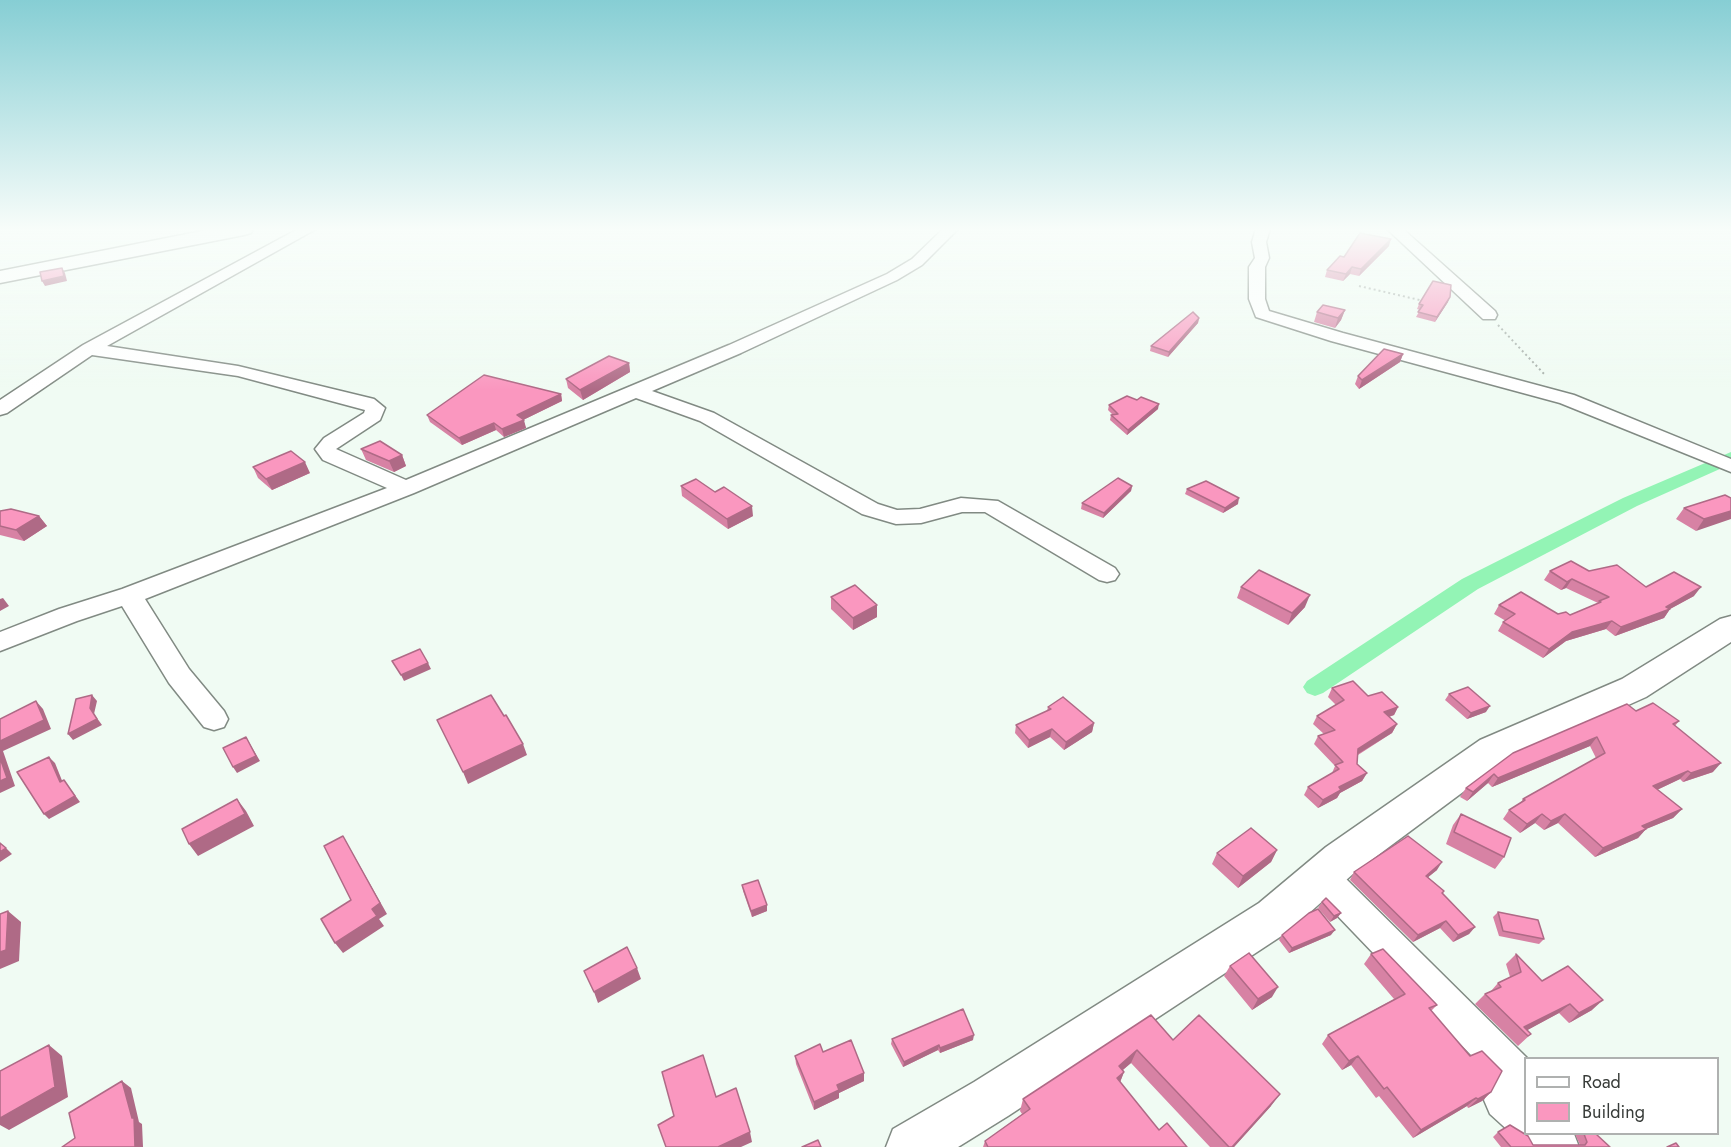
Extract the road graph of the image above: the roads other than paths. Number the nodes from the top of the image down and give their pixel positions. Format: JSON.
{"nodes":[{"id":1,"x":211,"y":283,"type":"edge"},
{"id":2,"x":880,"y":283,"type":"edge"},
{"id":3,"x":1257,"y":283,"type":"edge"},
{"id":4,"x":1453,"y":283,"type":"edge"},
{"id":5,"x":1489,"y":315,"type":"road end"},
{"id":6,"x":89,"y":349,"type":"junction"},
{"id":7,"x":636,"y":391,"type":"junction"},
{"id":8,"x":0,"y":409,"type":"edge"},
{"id":9,"x":1731,"y":466,"type":"edge"},
{"id":10,"x":406,"y":488,"type":"junction"},
{"id":11,"x":1107,"y":574,"type":"dead end"},
{"id":12,"x":130,"y":595,"type":"junction"},
{"id":13,"x":1731,"y":627,"type":"edge"},
{"id":14,"x":0,"y":642,"type":"edge"},
{"id":15,"x":214,"y":719,"type":"dead end"},
{"id":16,"x":1321,"y":876,"type":"junction"},
{"id":17,"x":1524,"y":1118,"type":"edge"},
{"id":18,"x":1543,"y":1135,"type":"edge"},
{"id":19,"x":932,"y":1142,"type":"edge"},
{"id":20,"x":1559,"y":1147,"type":"edge"}],
"edges":[{"from":1,"to":6,"type":"street"},
{"from":2,"to":7,"type":"street"},
{"from":3,"to":9,"type":"street"},
{"from":4,"to":5,"type":"street"},
{"from":6,"to":8,"type":"street"},
{"from":6,"to":10,"type":"street"},
{"from":7,"to":10,"type":"street"},
{"from":7,"to":11,"type":"street"},
{"from":10,"to":12,"type":"street"},
{"from":12,"to":14,"type":"street"},
{"from":12,"to":15,"type":"street"},
{"from":13,"to":16,"type":"street"},
{"from":16,"to":17,"type":"street"},
{"from":16,"to":19,"type":"street"},
{"from":18,"to":20,"type":"street"}]}
